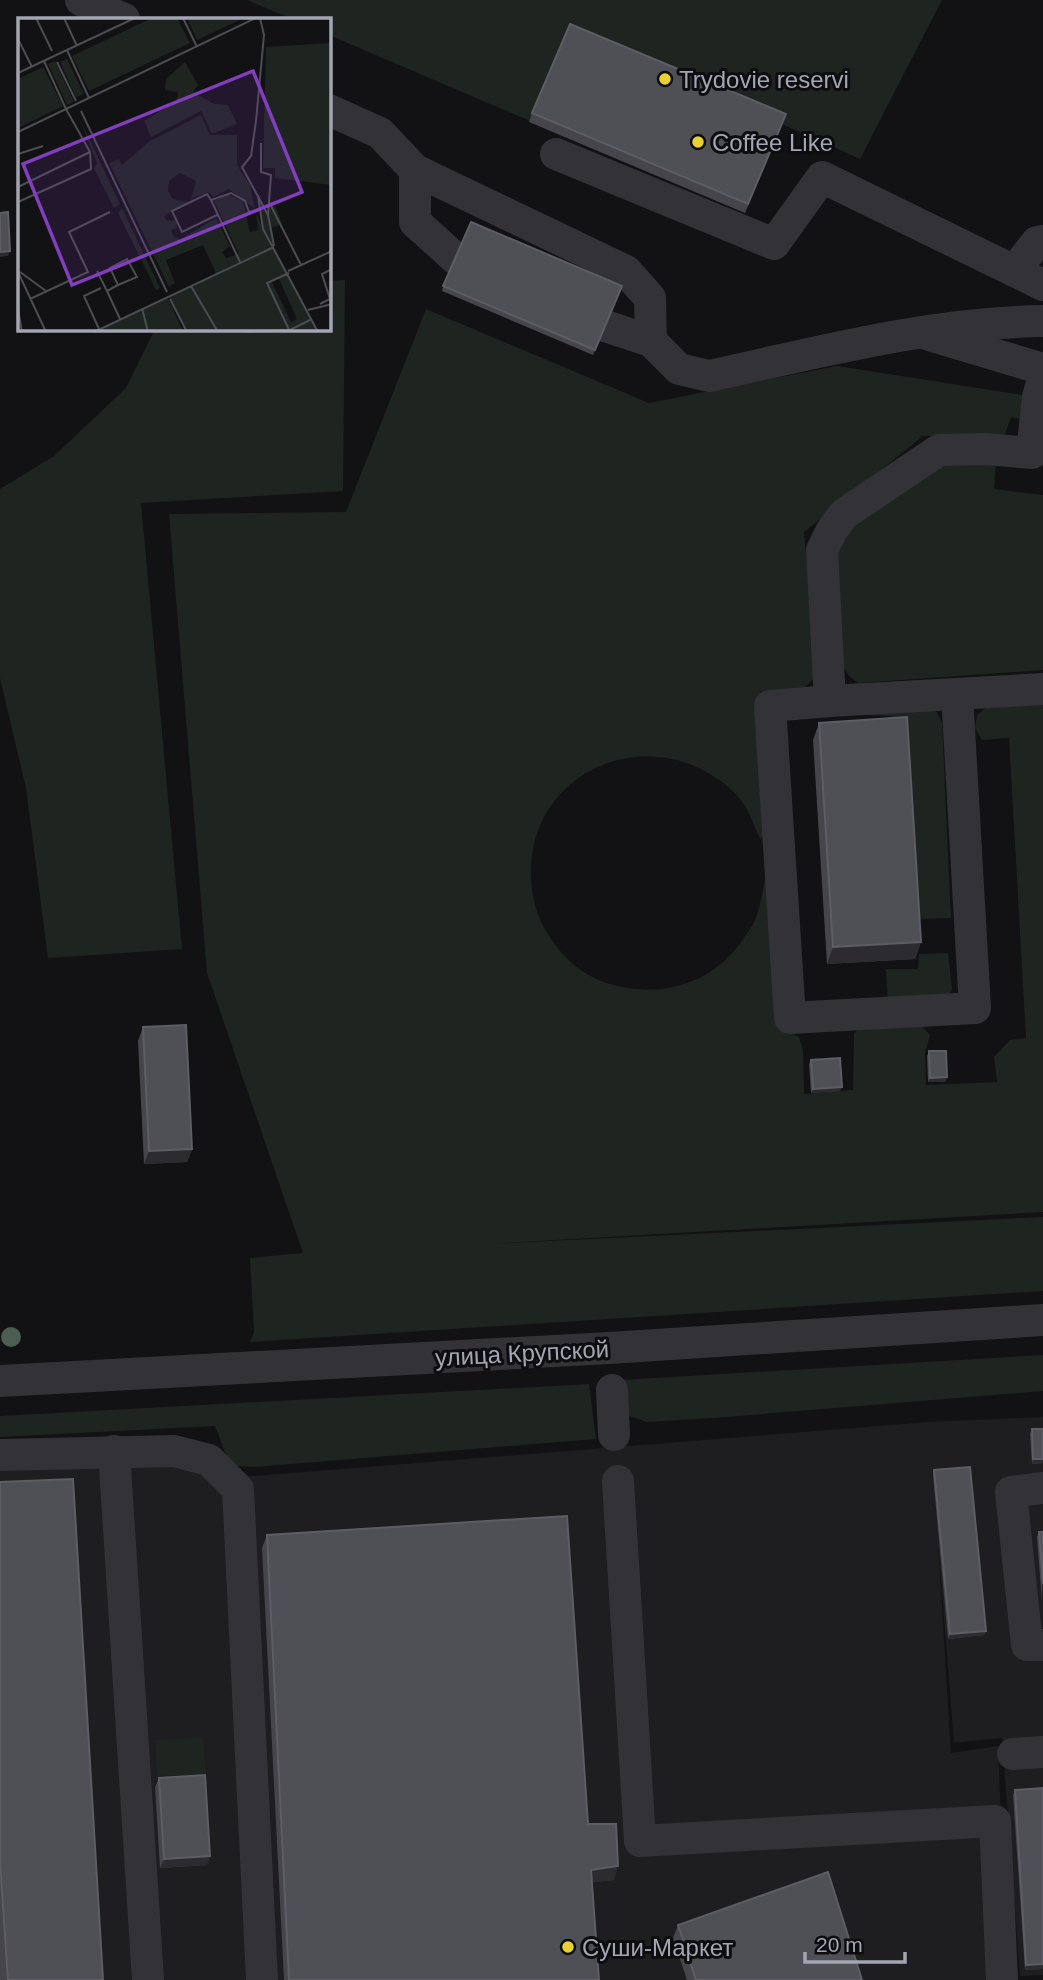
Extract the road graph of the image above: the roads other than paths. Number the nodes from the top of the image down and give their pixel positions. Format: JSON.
{"nodes":[{"id":1,"x":81,"y":0,"type":"edge"},
{"id":2,"x":122,"y":18,"type":"edge"},
{"id":3,"x":331,"y":111,"type":"edge"},
{"id":4,"x":556,"y":154,"type":"dead end"},
{"id":5,"x":415,"y":170,"type":"junction"},
{"id":6,"x":1043,"y":241,"type":"edge"},
{"id":7,"x":456,"y":259,"type":"edge"},
{"id":8,"x":1014,"y":271,"type":"junction"},
{"id":9,"x":1043,"y":285,"type":"edge"},
{"id":10,"x":1043,"y":321,"type":"edge"},
{"id":11,"x":606,"y":326,"type":"edge"},
{"id":12,"x":918,"y":331,"type":"junction"},
{"id":13,"x":651,"y":341,"type":"junction"},
{"id":14,"x":1043,"y":369,"type":"edge"},
{"id":15,"x":1043,"y":379,"type":"edge"},
{"id":16,"x":1043,"y":689,"type":"edge"},
{"id":17,"x":957,"y":694,"type":"junction"},
{"id":18,"x":830,"y":701,"type":"junction"},
{"id":19,"x":1043,"y":1321,"type":"edge"},
{"id":20,"x":0,"y":1381,"type":"edge"},
{"id":21,"x":612,"y":1390,"type":"dead end"},
{"id":22,"x":614,"y":1435,"type":"dead end"},
{"id":23,"x":114,"y":1451,"type":"junction"},
{"id":24,"x":0,"y":1455,"type":"edge"},
{"id":25,"x":618,"y":1481,"type":"dead end"},
{"id":26,"x":1043,"y":1488,"type":"edge"},
{"id":27,"x":1043,"y":1645,"type":"edge"},
{"id":28,"x":148,"y":1980,"type":"edge"},
{"id":29,"x":262,"y":1980,"type":"edge"},
{"id":30,"x":1002,"y":1980,"type":"edge"}],
"edges":[{"from":1,"to":2,"type":"street"},
{"from":3,"to":5,"type":"street"},
{"from":4,"to":8,"type":"street"},
{"from":5,"to":7,"type":"street"},
{"from":5,"to":13,"type":"street"},
{"from":6,"to":8,"type":"street"},
{"from":8,"to":9,"type":"street"},
{"from":10,"to":12,"type":"street"},
{"from":11,"to":13,"type":"street"},
{"from":12,"to":13,"type":"street"},
{"from":12,"to":14,"type":"street"},
{"from":15,"to":18,"type":"street"},
{"from":16,"to":17,"type":"street"},
{"from":17,"to":18,"type":"street"},
{"from":17,"to":18,"type":"street"},
{"from":19,"to":20,"type":"street","name":"улица Крупской"},
{"from":21,"to":22,"type":"street"},
{"from":23,"to":24,"type":"street"},
{"from":23,"to":28,"type":"street"},
{"from":23,"to":29,"type":"street"},
{"from":25,"to":30,"type":"street"},
{"from":26,"to":27,"type":"street"}]}
